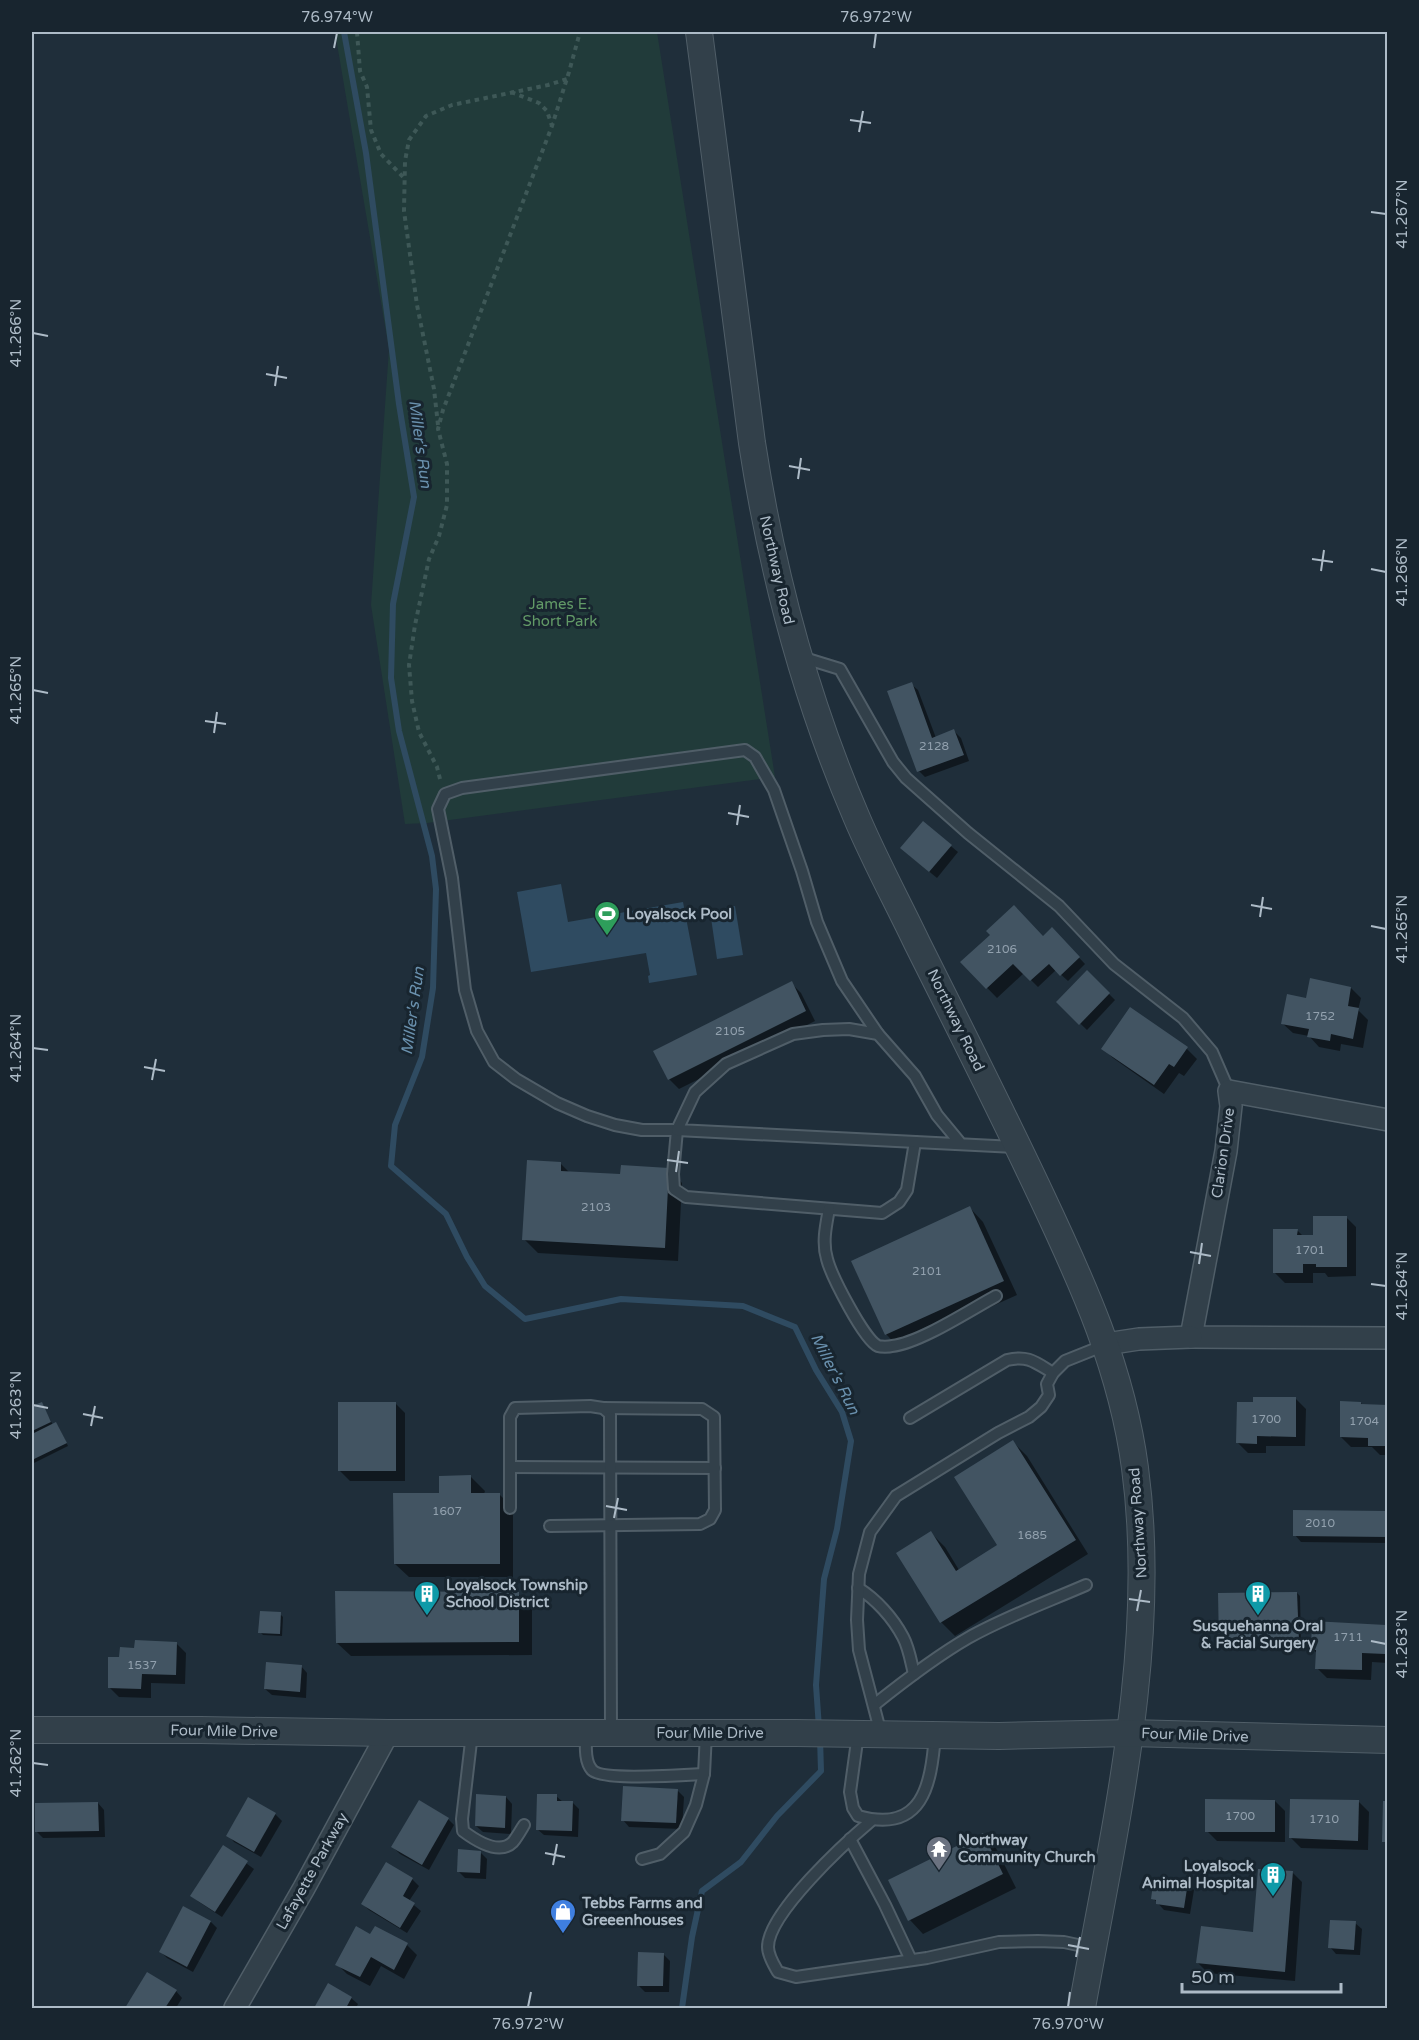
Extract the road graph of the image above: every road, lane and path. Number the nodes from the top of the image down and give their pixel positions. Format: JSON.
{"nodes":[{"id":1,"x":357,"y":32,"type":"edge"},
{"id":2,"x":580,"y":32,"type":"edge"},
{"id":3,"x":699,"y":32,"type":"edge"},
{"id":4,"x":568,"y":78,"type":"junction"},
{"id":5,"x":511,"y":92,"type":"junction"},
{"id":6,"x":552,"y":126,"type":"junction"},
{"id":7,"x":404,"y":177,"type":"junction"},
{"id":8,"x":438,"y":429,"type":"junction"},
{"id":9,"x":798,"y":656,"type":"junction"},
{"id":10,"x":445,"y":794,"type":"junction"},
{"id":11,"x":878,"y":1034,"type":"junction"},
{"id":12,"x":1229,"y":1091,"type":"junction"},
{"id":13,"x":1388,"y":1119,"type":"edge"},
{"id":14,"x":677,"y":1130,"type":"junction"},
{"id":15,"x":915,"y":1142,"type":"junction"},
{"id":16,"x":961,"y":1144,"type":"junction"},
{"id":17,"x":1019,"y":1147,"type":"junction"},
{"id":18,"x":829,"y":1209,"type":"junction"},
{"id":19,"x":996,"y":1296,"type":"dead end"},
{"id":20,"x":1191,"y":1337,"type":"junction"},
{"id":21,"x":1388,"y":1338,"type":"edge"},
{"id":22,"x":1107,"y":1344,"type":"junction"},
{"id":23,"x":1053,"y":1373,"type":"junction"},
{"id":24,"x":603,"y":1408,"type":"junction"},
{"id":25,"x":910,"y":1418,"type":"dead end"},
{"id":26,"x":510,"y":1467,"type":"junction"},
{"id":27,"x":610,"y":1467,"type":"junction"},
{"id":28,"x":714,"y":1468,"type":"junction"},
{"id":29,"x":510,"y":1508,"type":"dead end"},
{"id":30,"x":550,"y":1526,"type":"dead end"},
{"id":31,"x":610,"y":1526,"type":"junction"},
{"id":32,"x":1086,"y":1585,"type":"dead end"},
{"id":33,"x":858,"y":1588,"type":"junction"},
{"id":34,"x":914,"y":1674,"type":"junction"},
{"id":35,"x":874,"y":1705,"type":"junction"},
{"id":36,"x":32,"y":1730,"type":"edge"},
{"id":37,"x":388,"y":1733,"type":"junction"},
{"id":38,"x":472,"y":1733,"type":"junction"},
{"id":39,"x":585,"y":1733,"type":"junction"},
{"id":40,"x":611,"y":1733,"type":"junction"},
{"id":41,"x":706,"y":1733,"type":"junction"},
{"id":42,"x":860,"y":1733,"type":"junction"},
{"id":43,"x":1130,"y":1734,"type":"junction"},
{"id":44,"x":935,"y":1735,"type":"junction"},
{"id":45,"x":1388,"y":1740,"type":"edge"},
{"id":46,"x":704,"y":1774,"type":"junction"},
{"id":47,"x":872,"y":1820,"type":"junction"},
{"id":48,"x":524,"y":1825,"type":"dead end"},
{"id":49,"x":850,"y":1839,"type":"junction"},
{"id":50,"x":642,"y":1858,"type":"dead end"},
{"id":51,"x":1093,"y":1948,"type":"junction"},
{"id":52,"x":911,"y":1960,"type":"junction"},
{"id":53,"x":235,"y":2008,"type":"edge"},
{"id":54,"x":1082,"y":2008,"type":"edge"}],
"edges":[{"from":1,"to":7,"type":"path"},
{"from":2,"to":4,"type":"path"},
{"from":3,"to":9,"type":"street","name":"Northway Road"},
{"from":4,"to":5,"type":"path"},
{"from":4,"to":6,"type":"path"},
{"from":5,"to":6,"type":"path"},
{"from":5,"to":7,"type":"path"},
{"from":6,"to":8,"type":"path"},
{"from":7,"to":8,"type":"path"},
{"from":8,"to":10,"type":"path"},
{"from":9,"to":12,"type":"lane"},
{"from":9,"to":17,"type":"street","name":"Northway Road"},
{"from":10,"to":11,"type":"lane"},
{"from":10,"to":14,"type":"lane"},
{"from":11,"to":14,"type":"lane"},
{"from":11,"to":16,"type":"lane"},
{"from":12,"to":13,"type":"street","name":"Clarion Drive"},
{"from":12,"to":20,"type":"street","name":"Clarion Drive"},
{"from":14,"to":15,"type":"lane"},
{"from":14,"to":18,"type":"lane"},
{"from":15,"to":16,"type":"lane"},
{"from":15,"to":18,"type":"lane"},
{"from":16,"to":17,"type":"lane"},
{"from":17,"to":22,"type":"street","name":"Northway Road"},
{"from":18,"to":19,"type":"lane"},
{"from":20,"to":21,"type":"street"},
{"from":20,"to":22,"type":"street"},
{"from":22,"to":23,"type":"lane"},
{"from":22,"to":43,"type":"street","name":"Northway Road"},
{"from":23,"to":25,"type":"lane"},
{"from":23,"to":33,"type":"lane"},
{"from":24,"to":26,"type":"lane"},
{"from":24,"to":27,"type":"lane"},
{"from":24,"to":28,"type":"lane"},
{"from":26,"to":27,"type":"lane"},
{"from":26,"to":29,"type":"lane"},
{"from":27,"to":28,"type":"lane"},
{"from":27,"to":31,"type":"lane"},
{"from":28,"to":31,"type":"lane"},
{"from":30,"to":31,"type":"lane"},
{"from":31,"to":40,"type":"lane"},
{"from":32,"to":34,"type":"lane"},
{"from":33,"to":34,"type":"lane"},
{"from":33,"to":35,"type":"lane"},
{"from":34,"to":35,"type":"lane"},
{"from":35,"to":42,"type":"lane"},
{"from":36,"to":37,"type":"street","name":"Four Mile Drive"},
{"from":37,"to":38,"type":"street","name":"Four Mile Drive"},
{"from":37,"to":53,"type":"street","name":"Lafayette Parkway"},
{"from":38,"to":39,"type":"street","name":"Four Mile Drive"},
{"from":38,"to":48,"type":"lane"},
{"from":39,"to":40,"type":"street","name":"Four Mile Drive"},
{"from":39,"to":46,"type":"lane"},
{"from":40,"to":41,"type":"street","name":"Four Mile Drive"},
{"from":41,"to":42,"type":"street","name":"Four Mile Drive"},
{"from":41,"to":46,"type":"lane"},
{"from":42,"to":44,"type":"street","name":"Four Mile Drive"},
{"from":42,"to":47,"type":"lane"},
{"from":43,"to":44,"type":"street","name":"Four Mile Drive"},
{"from":43,"to":45,"type":"street","name":"Four Mile Drive"},
{"from":43,"to":51,"type":"street","name":"Northway Road"},
{"from":44,"to":47,"type":"lane"},
{"from":46,"to":50,"type":"lane"},
{"from":47,"to":49,"type":"lane"},
{"from":49,"to":52,"type":"lane"},
{"from":49,"to":52,"type":"lane"},
{"from":51,"to":52,"type":"lane"},
{"from":51,"to":54,"type":"street","name":"Northway Road"}]}
